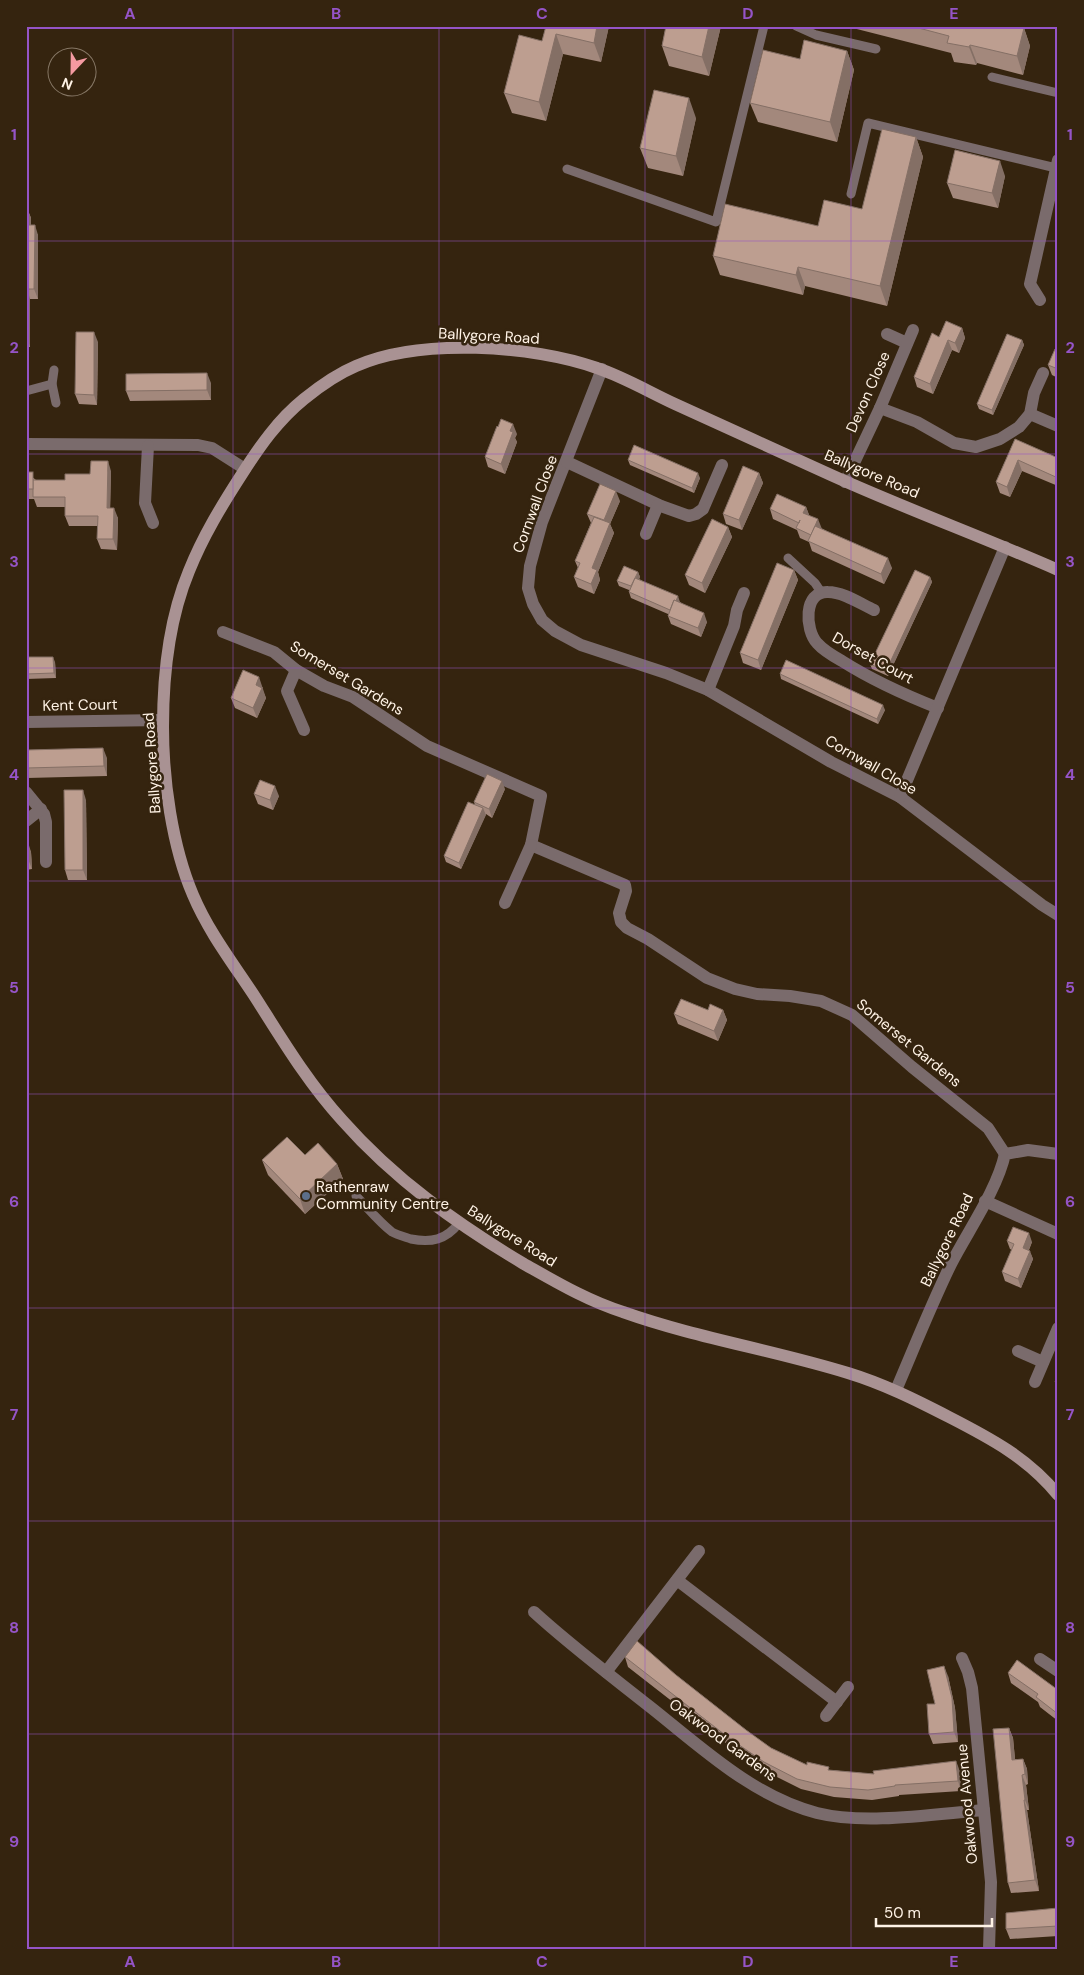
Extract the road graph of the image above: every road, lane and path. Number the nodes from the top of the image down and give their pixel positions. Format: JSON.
{"nodes":[{"id":1,"x":764,"y":26,"type":"edge"},
{"id":2,"x":796,"y":26,"type":"edge"},
{"id":3,"x":876,"y":49,"type":"dead end"},
{"id":4,"x":992,"y":77,"type":"dead end"},
{"id":5,"x":1058,"y":93,"type":"edge"},
{"id":6,"x":1057,"y":164,"type":"edge"},
{"id":7,"x":567,"y":169,"type":"dead end"},
{"id":8,"x":851,"y":194,"type":"dead end"},
{"id":9,"x":1040,"y":300,"type":"dead end"},
{"id":10,"x":913,"y":330,"type":"dead end"},
{"id":11,"x":887,"y":334,"type":"dead end"},
{"id":12,"x":907,"y":343,"type":"junction"},
{"id":13,"x":602,"y":369,"type":"junction"},
{"id":14,"x":54,"y":370,"type":"dead end"},
{"id":15,"x":1043,"y":374,"type":"dead end"},
{"id":16,"x":52,"y":384,"type":"junction"},
{"id":17,"x":26,"y":391,"type":"edge"},
{"id":18,"x":56,"y":403,"type":"dead end"},
{"id":19,"x":880,"y":408,"type":"junction"},
{"id":20,"x":1030,"y":414,"type":"junction"},
{"id":21,"x":1058,"y":426,"type":"edge"},
{"id":22,"x":26,"y":444,"type":"edge"},
{"id":23,"x":148,"y":446,"type":"junction"},
{"id":24,"x":567,"y":462,"type":"junction"},
{"id":25,"x":722,"y":465,"type":"dead end"},
{"id":26,"x":245,"y":469,"type":"junction"},
{"id":27,"x":845,"y":482,"type":"junction"},
{"id":28,"x":658,"y":505,"type":"junction"},
{"id":29,"x":153,"y":523,"type":"dead end"},
{"id":30,"x":646,"y":534,"type":"dead end"},
{"id":31,"x":1005,"y":548,"type":"junction"},
{"id":32,"x":788,"y":558,"type":"dead end"},
{"id":33,"x":1058,"y":570,"type":"edge"},
{"id":34,"x":821,"y":592,"type":"junction"},
{"id":35,"x":744,"y":593,"type":"dead end"},
{"id":36,"x":874,"y":610,"type":"dead end"},
{"id":37,"x":222,"y":632,"type":"dead end"},
{"id":38,"x":296,"y":670,"type":"junction"},
{"id":39,"x":708,"y":690,"type":"junction"},
{"id":40,"x":938,"y":708,"type":"junction"},
{"id":41,"x":164,"y":720,"type":"junction"},
{"id":42,"x":26,"y":722,"type":"edge"},
{"id":43,"x":304,"y":730,"type":"dead end"},
{"id":44,"x":26,"y":792,"type":"edge"},
{"id":45,"x":900,"y":797,"type":"junction"},
{"id":46,"x":41,"y":809,"type":"junction"},
{"id":47,"x":26,"y":821,"type":"edge"},
{"id":48,"x":531,"y":845,"type":"junction"},
{"id":49,"x":46,"y":862,"type":"dead end"},
{"id":50,"x":505,"y":903,"type":"dead end"},
{"id":51,"x":1058,"y":915,"type":"edge"},
{"id":52,"x":1005,"y":1154,"type":"junction"},
{"id":53,"x":1058,"y":1154,"type":"edge"},
{"id":54,"x":356,"y":1196,"type":"dead end"},
{"id":55,"x":985,"y":1201,"type":"junction"},
{"id":56,"x":459,"y":1223,"type":"junction"},
{"id":57,"x":1058,"y":1234,"type":"edge"},
{"id":58,"x":1058,"y":1328,"type":"edge"},
{"id":59,"x":1018,"y":1351,"type":"dead end"},
{"id":60,"x":1043,"y":1362,"type":"junction"},
{"id":61,"x":1035,"y":1382,"type":"dead end"},
{"id":62,"x":896,"y":1390,"type":"junction"},
{"id":63,"x":1058,"y":1495,"type":"edge"},
{"id":64,"x":699,"y":1551,"type":"dead end"},
{"id":65,"x":677,"y":1580,"type":"junction"},
{"id":66,"x":534,"y":1612,"type":"dead end"},
{"id":67,"x":962,"y":1658,"type":"dead end"},
{"id":68,"x":1040,"y":1659,"type":"dead end"},
{"id":69,"x":1058,"y":1671,"type":"edge"},
{"id":70,"x":606,"y":1672,"type":"junction"},
{"id":71,"x":848,"y":1687,"type":"dead end"},
{"id":72,"x":837,"y":1702,"type":"junction"},
{"id":73,"x":826,"y":1716,"type":"dead end"},
{"id":74,"x":984,"y":1810,"type":"junction"},
{"id":75,"x":989,"y":1949,"type":"edge"}],
"edges":[{"from":1,"to":7,"type":"lane"},
{"from":2,"to":3,"type":"lane"},
{"from":4,"to":5,"type":"lane"},
{"from":6,"to":8,"type":"lane"},
{"from":6,"to":9,"type":"street"},
{"from":10,"to":12,"type":"street","name":"Devon Close"},
{"from":11,"to":12,"type":"street","name":"Devon Close"},
{"from":12,"to":19,"type":"street","name":"Devon Close"},
{"from":13,"to":24,"type":"street","name":"Cornwall Close"},
{"from":13,"to":26,"type":"street","name":"Ballygore Road"},
{"from":13,"to":27,"type":"street","name":"Ballygore Road"},
{"from":14,"to":16,"type":"lane"},
{"from":15,"to":20,"type":"street"},
{"from":16,"to":17,"type":"lane"},
{"from":16,"to":18,"type":"lane"},
{"from":19,"to":20,"type":"street"},
{"from":19,"to":27,"type":"street","name":"Devon Close"},
{"from":20,"to":21,"type":"street"},
{"from":22,"to":23,"type":"street"},
{"from":23,"to":26,"type":"street"},
{"from":23,"to":29,"type":"street"},
{"from":24,"to":28,"type":"street"},
{"from":24,"to":39,"type":"street","name":"Cornwall Close"},
{"from":25,"to":28,"type":"street"},
{"from":26,"to":41,"type":"street","name":"Ballygore Road"},
{"from":27,"to":31,"type":"street","name":"Ballygore Road"},
{"from":28,"to":30,"type":"street"},
{"from":31,"to":33,"type":"street","name":"Ballygore Road"},
{"from":31,"to":40,"type":"street"},
{"from":32,"to":34,"type":"lane"},
{"from":34,"to":36,"type":"street"},
{"from":34,"to":40,"type":"street","name":"Dorset Court"},
{"from":35,"to":39,"type":"street"},
{"from":37,"to":38,"type":"street","name":"Somerset Gardens"},
{"from":38,"to":43,"type":"street"},
{"from":38,"to":48,"type":"street","name":"Somerset Gardens"},
{"from":39,"to":45,"type":"street","name":"Cornwall Close"},
{"from":40,"to":45,"type":"street"},
{"from":41,"to":42,"type":"street","name":"Kent Court"},
{"from":41,"to":56,"type":"street","name":"Ballygore Road"},
{"from":44,"to":46,"type":"street"},
{"from":45,"to":51,"type":"street","name":"Cornwall Close"},
{"from":46,"to":47,"type":"street"},
{"from":46,"to":49,"type":"street"},
{"from":48,"to":50,"type":"street"},
{"from":48,"to":52,"type":"street","name":"Somerset Gardens"},
{"from":52,"to":53,"type":"street"},
{"from":52,"to":55,"type":"street","name":"Ballygore Road"},
{"from":54,"to":56,"type":"lane"},
{"from":55,"to":57,"type":"street"},
{"from":55,"to":62,"type":"street","name":"Ballygore Road"},
{"from":56,"to":62,"type":"street","name":"Ballygore Road"},
{"from":58,"to":60,"type":"street"},
{"from":59,"to":60,"type":"street"},
{"from":60,"to":61,"type":"street"},
{"from":62,"to":63,"type":"street","name":"Ballygore Road"},
{"from":64,"to":65,"type":"street"},
{"from":65,"to":70,"type":"street"},
{"from":65,"to":72,"type":"street"},
{"from":66,"to":70,"type":"street","name":"Oakwood Gardens"},
{"from":67,"to":74,"type":"street","name":"Oakwood Avenue"},
{"from":68,"to":69,"type":"street"},
{"from":70,"to":74,"type":"street","name":"Oakwood Gardens"},
{"from":71,"to":72,"type":"street"},
{"from":72,"to":73,"type":"street"},
{"from":74,"to":75,"type":"street","name":"Oakwood Avenue"}]}
